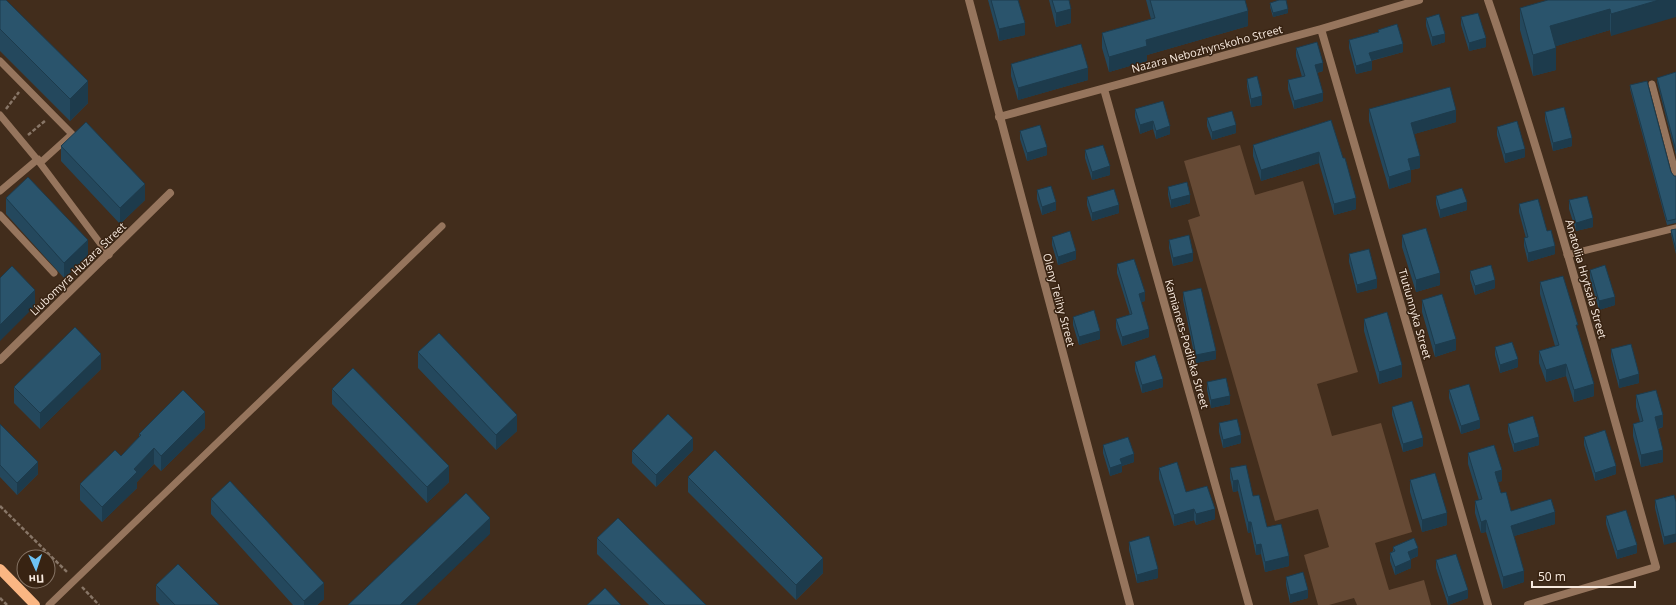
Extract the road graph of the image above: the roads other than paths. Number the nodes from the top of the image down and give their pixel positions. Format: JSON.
{"nodes":[{"id":1,"x":969,"y":0,"type":"edge"},
{"id":2,"x":1420,"y":0,"type":"edge"},
{"id":3,"x":1488,"y":0,"type":"edge"},
{"id":4,"x":1321,"y":29,"type":"junction"},
{"id":5,"x":0,"y":61,"type":"edge"},
{"id":6,"x":1652,"y":84,"type":"dead end"},
{"id":7,"x":1104,"y":89,"type":"junction"},
{"id":8,"x":0,"y":115,"type":"edge"},
{"id":9,"x":1000,"y":117,"type":"junction"},
{"id":10,"x":39,"y":161,"type":"junction"},
{"id":11,"x":1676,"y":175,"type":"edge"},
{"id":12,"x":0,"y":191,"type":"edge"},
{"id":13,"x":170,"y":193,"type":"dead end"},
{"id":14,"x":0,"y":215,"type":"edge"},
{"id":15,"x":442,"y":226,"type":"dead end"},
{"id":16,"x":1676,"y":228,"type":"edge"},
{"id":17,"x":109,"y":255,"type":"junction"},
{"id":18,"x":1568,"y":255,"type":"junction"},
{"id":19,"x":54,"y":273,"type":"dead end"},
{"id":20,"x":0,"y":360,"type":"edge"},
{"id":21,"x":0,"y":569,"type":"edge"},
{"id":22,"x":35,"y":605,"type":"edge"},
{"id":23,"x":49,"y":605,"type":"edge"},
{"id":24,"x":1130,"y":605,"type":"edge"},
{"id":25,"x":1249,"y":605,"type":"edge"},
{"id":26,"x":1488,"y":605,"type":"edge"},
{"id":27,"x":1528,"y":605,"type":"edge"}],
"edges":[{"from":1,"to":9,"type":"street","name":"Oleny Telihy Street"},
{"from":2,"to":4,"type":"street","name":"Nazara Nebozhynskoho Street"},
{"from":3,"to":18,"type":"street","name":"Anatoliia Hrytsaia Street"},
{"from":4,"to":7,"type":"street","name":"Nazara Nebozhynskoho Street"},
{"from":4,"to":26,"type":"street","name":"Tiutiunnyka Street"},
{"from":5,"to":10,"type":"lane"},
{"from":6,"to":11,"type":"lane"},
{"from":7,"to":9,"type":"street","name":"Nazara Nebozhynskoho Street"},
{"from":7,"to":25,"type":"street","name":"Kamianets-Podilska Street"},
{"from":8,"to":10,"type":"lane"},
{"from":9,"to":24,"type":"street","name":"Oleny Telihy Street"},
{"from":10,"to":12,"type":"lane"},
{"from":10,"to":17,"type":"lane"},
{"from":13,"to":17,"type":"street","name":"Liubomyra Huzara Street"},
{"from":14,"to":19,"type":"lane"},
{"from":15,"to":23,"type":"lane"},
{"from":16,"to":18,"type":"lane"},
{"from":17,"to":20,"type":"street","name":"Liubomyra Huzara Street"},
{"from":18,"to":27,"type":"street","name":"Anatoliia Hrytsaia Street"},
{"from":21,"to":22,"type":"main road"}]}
